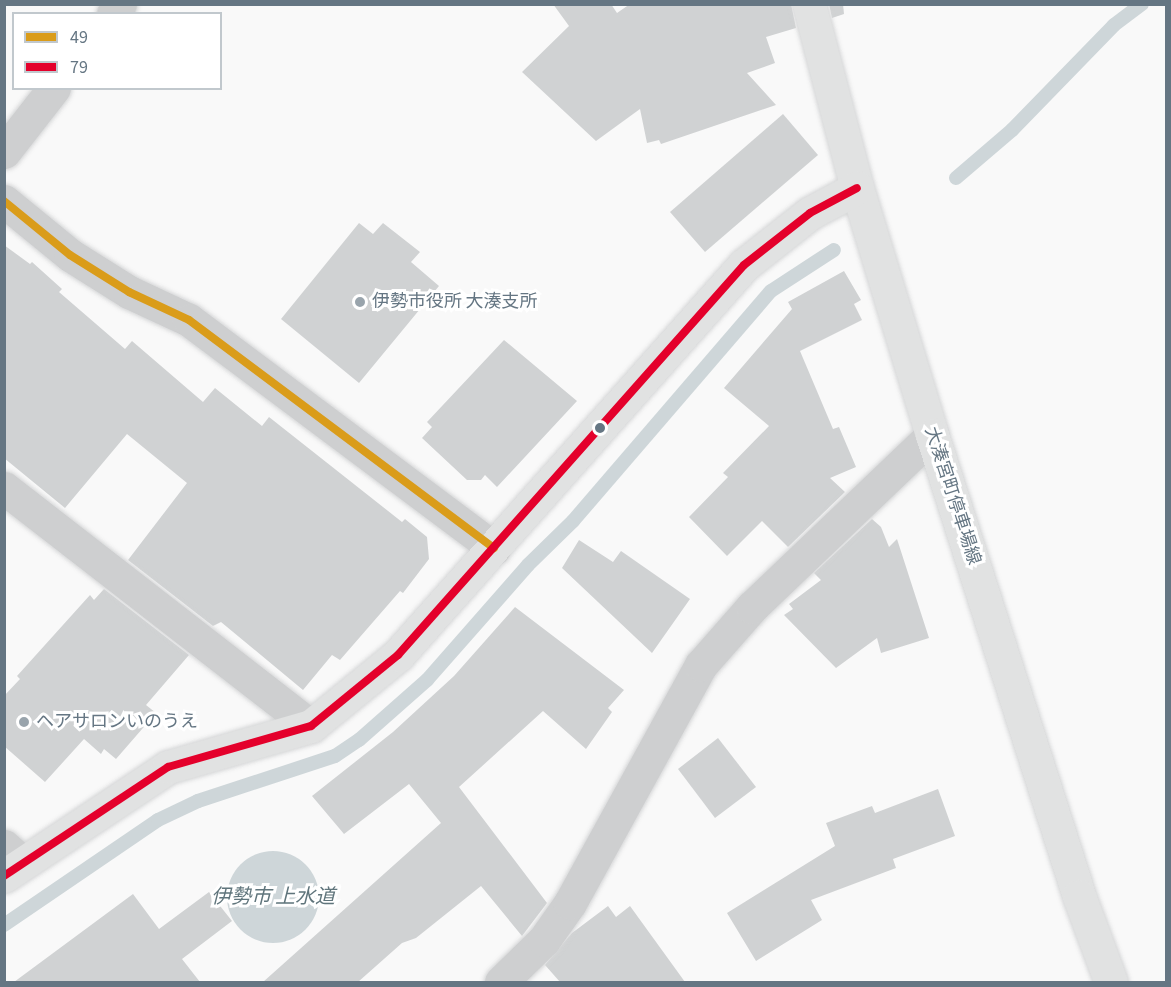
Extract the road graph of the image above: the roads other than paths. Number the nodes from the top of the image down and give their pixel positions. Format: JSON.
{"nodes":[{"id":1,"x":809,"y":4,"type":"edge"},
{"id":2,"x":52,"y":90,"type":"edge"},
{"id":3,"x":4,"y":152,"type":"edge"},
{"id":4,"x":858,"y":188,"type":"junction"},
{"id":5,"x":4,"y":201,"type":"edge"},
{"id":6,"x":932,"y":435,"type":"junction"},
{"id":7,"x":4,"y":488,"type":"edge"},
{"id":8,"x":494,"y":548,"type":"junction"},
{"id":9,"x":311,"y":726,"type":"junction"},
{"id":10,"x":10,"y":861,"type":"edge"},
{"id":11,"x":501,"y":982,"type":"edge"},
{"id":12,"x":1111,"y":982,"type":"edge"}],
"edges":[{"from":1,"to":4,"type":"street","name":"大湊宮町停車場線"},
{"from":2,"to":3,"type":"street"},
{"from":4,"to":6,"type":"street","name":"大湊宮町停車場線"},
{"from":4,"to":8,"type":"street"},
{"from":5,"to":8,"type":"street"},
{"from":6,"to":11,"type":"street"},
{"from":6,"to":12,"type":"street","name":"大湊宮町停車場線"},
{"from":7,"to":9,"type":"street"},
{"from":8,"to":9,"type":"street"},
{"from":9,"to":10,"type":"street"}]}
